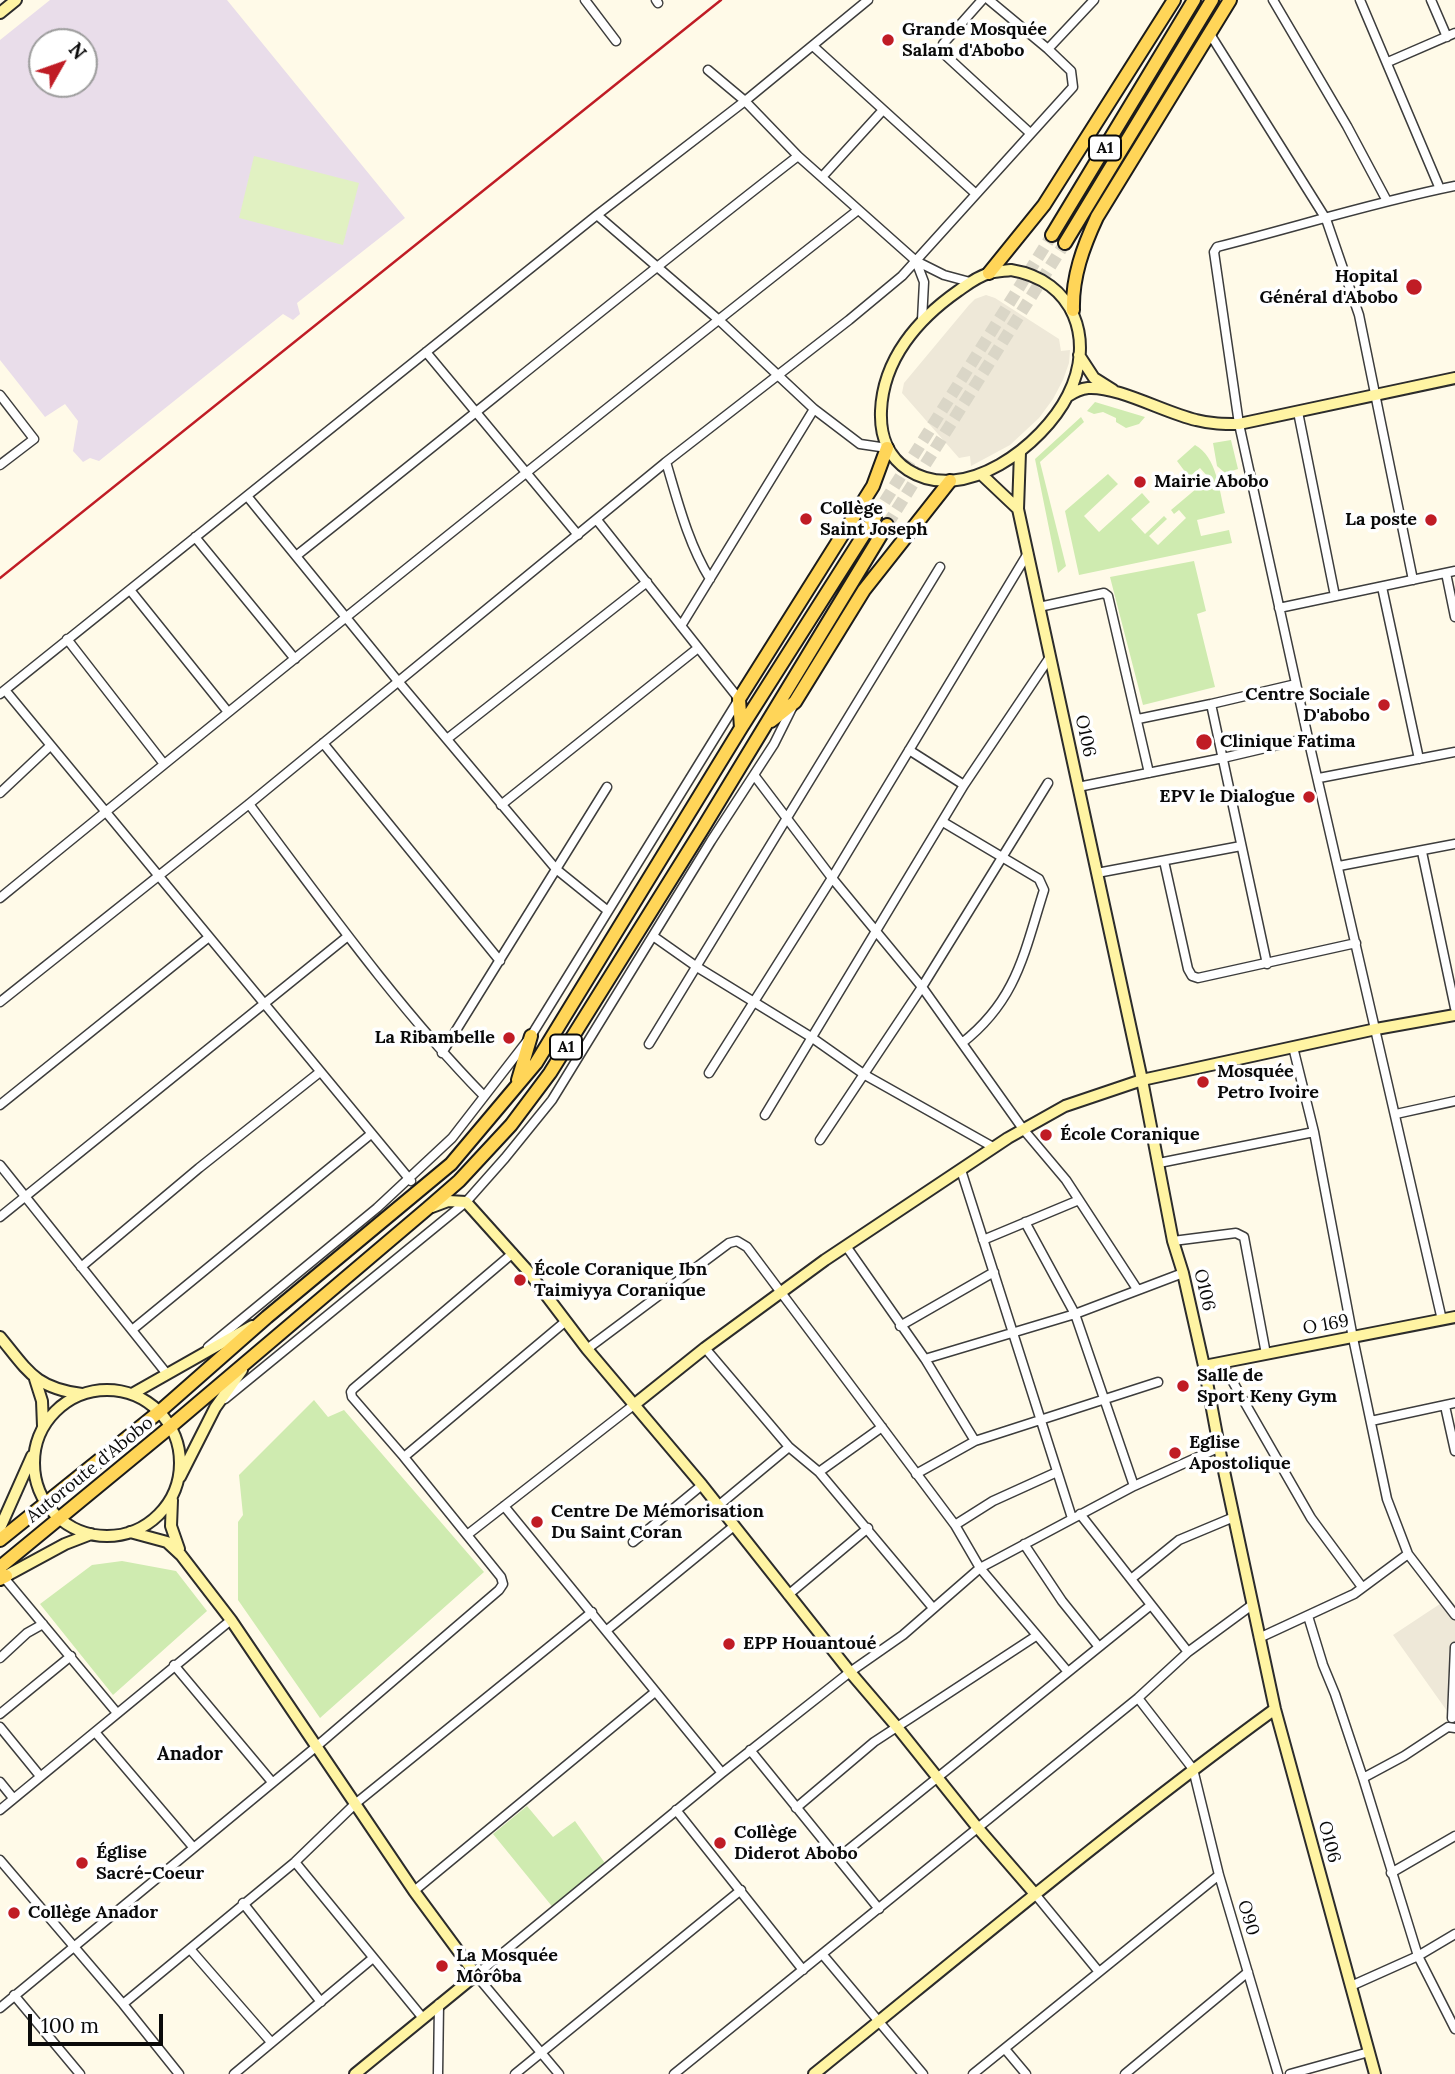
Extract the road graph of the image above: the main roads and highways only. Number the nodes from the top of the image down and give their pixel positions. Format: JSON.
{"nodes":[{"id":1,"x":1174,"y":0,"type":"edge"},
{"id":2,"x":1194,"y":0,"type":"edge"},
{"id":3,"x":1212,"y":0,"type":"edge"},
{"id":4,"x":1230,"y":0,"type":"edge"},
{"id":5,"x":1052,"y":235,"type":"tunnel mouth"},
{"id":6,"x":1065,"y":243,"type":"tunnel mouth"},
{"id":7,"x":989,"y":273,"type":"road end"},
{"id":8,"x":1073,"y":310,"type":"road end"},
{"id":9,"x":887,"y":448,"type":"road end"},
{"id":10,"x":950,"y":481,"type":"road end"},
{"id":11,"x":875,"y":517,"type":"tunnel mouth"},
{"id":12,"x":887,"y":525,"type":"tunnel mouth"},
{"id":13,"x":765,"y":726,"type":"junction"},
{"id":14,"x":741,"y":728,"type":"junction"},
{"id":15,"x":531,"y":1036,"type":"road end"},
{"id":16,"x":514,"y":1090,"type":"junction"},
{"id":17,"x":0,"y":1540,"type":"edge"},
{"id":18,"x":3,"y":1575,"type":"edge"}],
"edges":[{"from":1,"to":7,"type":"main road"},
{"from":2,"to":5,"type":"main road","number":"A1"},
{"from":3,"to":6,"type":"main road","number":"A1"},
{"from":4,"to":8,"type":"main road"},
{"from":9,"to":14,"type":"main road"},
{"from":10,"to":13,"type":"main road"},
{"from":11,"to":14,"type":"main road","number":"A1"},
{"from":12,"to":13,"type":"main road","number":"A1"},
{"from":13,"to":18,"type":"main road","name":"Autoroute d'Abobo","number":"A1"},
{"from":14,"to":16,"type":"main road","number":"A1"},
{"from":15,"to":16,"type":"main road"},
{"from":16,"to":17,"type":"main road","name":"Autoroute d'Abobo","number":"A1"}]}
